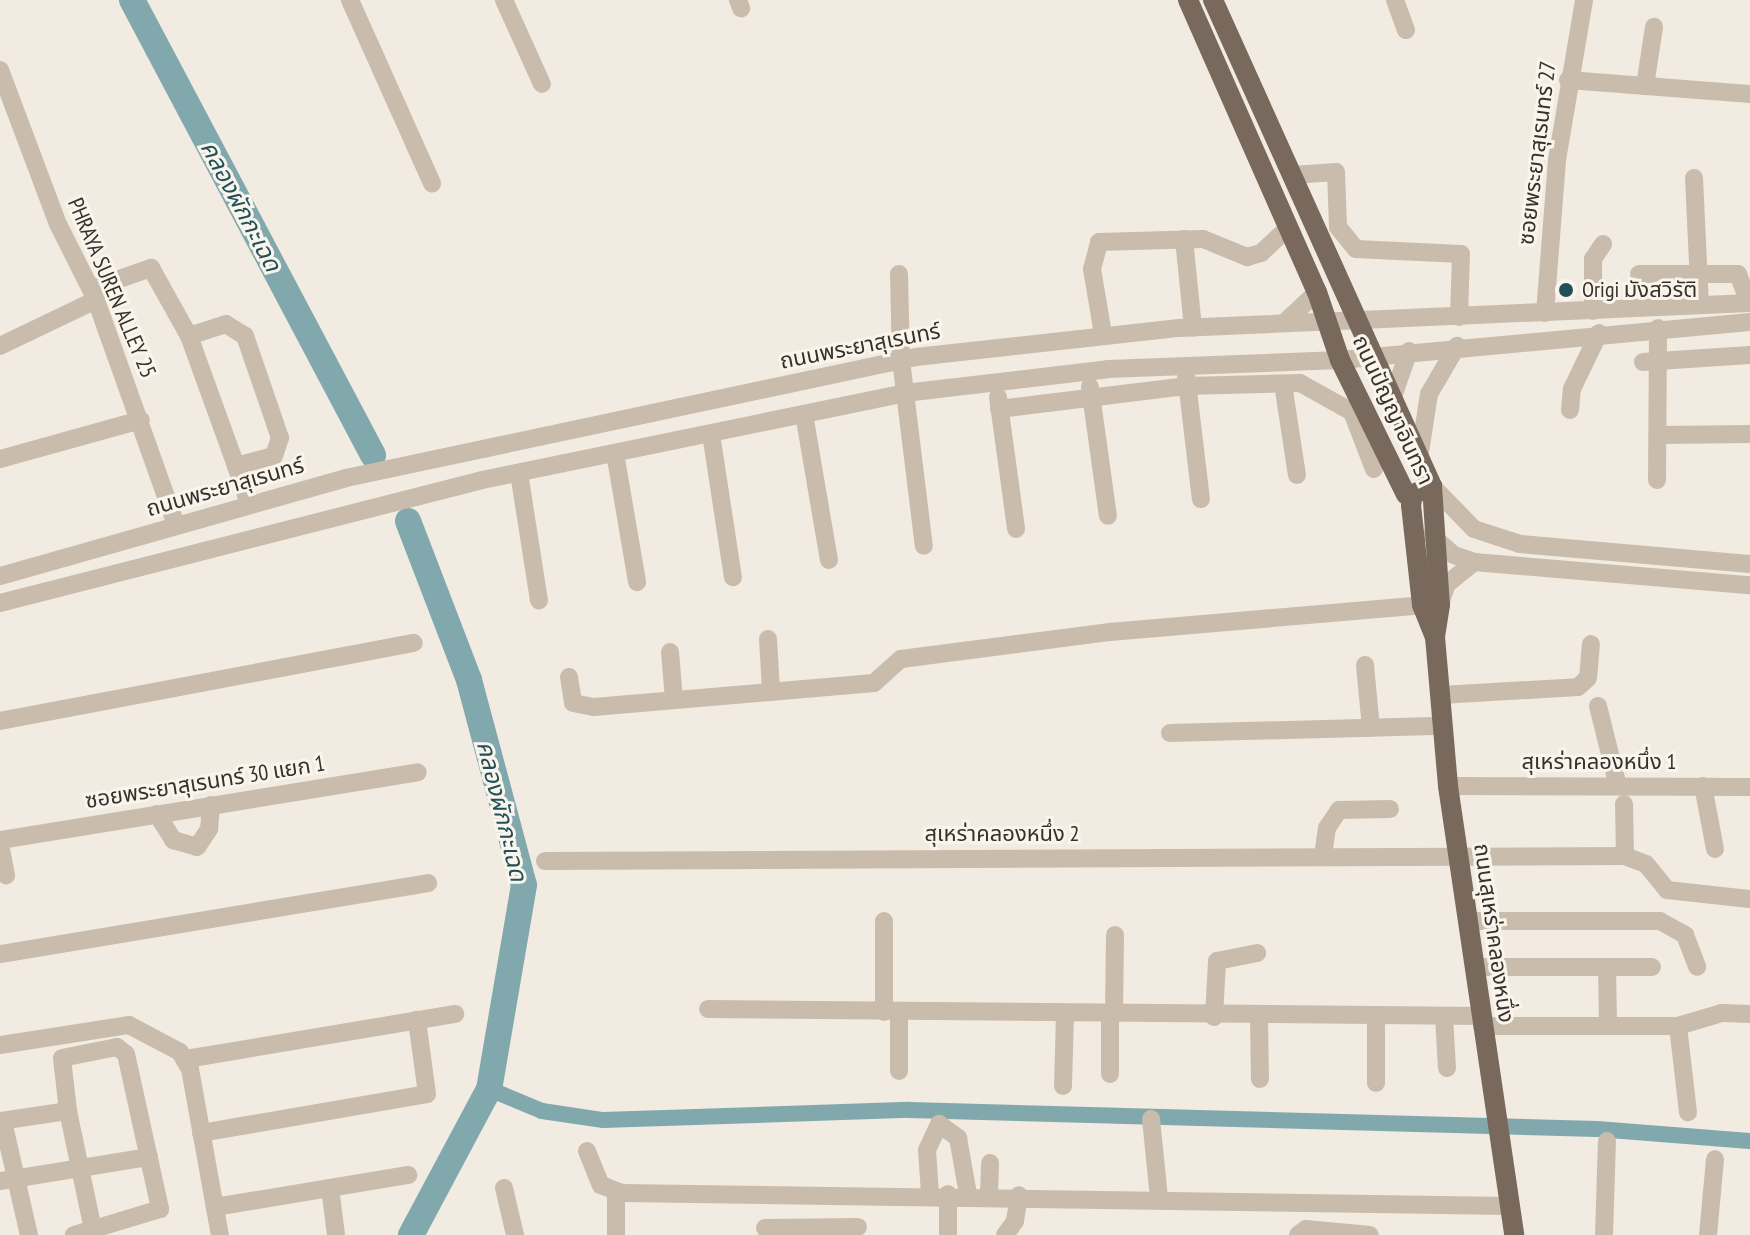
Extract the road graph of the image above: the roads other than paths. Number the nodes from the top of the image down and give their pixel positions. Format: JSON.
{"nodes":[{"id":1,"x":350,"y":0,"type":"edge"},
{"id":2,"x":504,"y":0,"type":"edge"},
{"id":3,"x":1188,"y":0,"type":"edge"},
{"id":4,"x":1213,"y":0,"type":"edge"},
{"id":5,"x":1395,"y":0,"type":"edge"},
{"id":6,"x":1584,"y":0,"type":"edge"},
{"id":7,"x":1654,"y":27,"type":"dead end"},
{"id":8,"x":1406,"y":30,"type":"dead end"},
{"id":9,"x":0,"y":70,"type":"edge"},
{"id":10,"x":1568,"y":80,"type":"junction"},
{"id":11,"x":542,"y":84,"type":"dead end"},
{"id":12,"x":1645,"y":86,"type":"junction"},
{"id":13,"x":1750,"y":94,"type":"edge"},
{"id":14,"x":1292,"y":175,"type":"junction"},
{"id":15,"x":1694,"y":178,"type":"dead end"},
{"id":16,"x":432,"y":183,"type":"dead end"},
{"id":17,"x":1289,"y":227,"type":"junction"},
{"id":18,"x":1184,"y":239,"type":"junction"},
{"id":19,"x":1603,"y":244,"type":"dead end"},
{"id":20,"x":1698,"y":273,"type":"junction"},
{"id":21,"x":899,"y":274,"type":"dead end"},
{"id":22,"x":1639,"y":274,"type":"dead end"},
{"id":23,"x":1344,"y":290,"type":"junction"},
{"id":24,"x":1317,"y":292,"type":"junction"},
{"id":25,"x":94,"y":294,"type":"junction"},
{"id":26,"x":1750,"y":303,"type":"edge"},
{"id":27,"x":1700,"y":305,"type":"junction"},
{"id":28,"x":1593,"y":311,"type":"junction"},
{"id":29,"x":1545,"y":313,"type":"junction"},
{"id":30,"x":1459,"y":317,"type":"junction"},
{"id":31,"x":1357,"y":320,"type":"junction"},
{"id":32,"x":1396,"y":321,"type":"junction"},
{"id":33,"x":1329,"y":322,"type":"junction"},
{"id":34,"x":1750,"y":322,"type":"edge"},
{"id":35,"x":1284,"y":323,"type":"junction"},
{"id":36,"x":1193,"y":328,"type":"junction"},
{"id":37,"x":1658,"y":328,"type":"junction"},
{"id":38,"x":1599,"y":333,"type":"junction"},
{"id":39,"x":1103,"y":334,"type":"junction"},
{"id":40,"x":189,"y":336,"type":"junction"},
{"id":41,"x":0,"y":346,"type":"edge"},
{"id":42,"x":1457,"y":346,"type":"junction"},
{"id":43,"x":1409,"y":351,"type":"junction"},
{"id":44,"x":1750,"y":355,"type":"edge"},
{"id":45,"x":1371,"y":356,"type":"junction"},
{"id":46,"x":901,"y":360,"type":"junction"},
{"id":47,"x":1340,"y":360,"type":"junction"},
{"id":48,"x":1650,"y":361,"type":"junction"},
{"id":49,"x":1185,"y":363,"type":"junction"},
{"id":50,"x":1087,"y":373,"type":"junction"},
{"id":51,"x":996,"y":383,"type":"junction"},
{"id":52,"x":1283,"y":384,"type":"junction"},
{"id":53,"x":1186,"y":386,"type":"junction"},
{"id":54,"x":905,"y":393,"type":"junction"},
{"id":55,"x":1092,"y":396,"type":"junction"},
{"id":56,"x":1391,"y":402,"type":"junction"},
{"id":57,"x":999,"y":409,"type":"junction"},
{"id":58,"x":1570,"y":410,"type":"dead end"},
{"id":59,"x":804,"y":414,"type":"junction"},
{"id":60,"x":141,"y":420,"type":"junction"},
{"id":61,"x":711,"y":434,"type":"junction"},
{"id":62,"x":1750,"y":434,"type":"edge"},
{"id":63,"x":1659,"y":435,"type":"junction"},
{"id":64,"x":615,"y":453,"type":"junction"},
{"id":65,"x":0,"y":459,"type":"edge"},
{"id":66,"x":1419,"y":459,"type":"junction"},
{"id":67,"x":236,"y":466,"type":"junction"},
{"id":68,"x":1374,"y":469,"type":"dead end"},
{"id":69,"x":519,"y":473,"type":"junction"},
{"id":70,"x":1297,"y":475,"type":"dead end"},
{"id":71,"x":1657,"y":480,"type":"dead end"},
{"id":72,"x":1432,"y":486,"type":"junction"},
{"id":73,"x":1201,"y":499,"type":"dead end"},
{"id":74,"x":1409,"y":500,"type":"junction"},
{"id":75,"x":249,"y":503,"type":"junction"},
{"id":76,"x":1108,"y":516,"type":"dead end"},
{"id":77,"x":176,"y":525,"type":"junction"},
{"id":78,"x":1016,"y":529,"type":"dead end"},
{"id":79,"x":1435,"y":540,"type":"junction"},
{"id":80,"x":924,"y":546,"type":"dead end"},
{"id":81,"x":829,"y":560,"type":"dead end"},
{"id":82,"x":1474,"y":562,"type":"junction"},
{"id":83,"x":1750,"y":564,"type":"edge"},
{"id":84,"x":0,"y":576,"type":"edge"},
{"id":85,"x":733,"y":577,"type":"dead end"},
{"id":86,"x":637,"y":582,"type":"dead end"},
{"id":87,"x":1750,"y":585,"type":"edge"},
{"id":88,"x":539,"y":600,"type":"dead end"},
{"id":89,"x":0,"y":603,"type":"edge"},
{"id":90,"x":1431,"y":605,"type":"junction"},
{"id":91,"x":768,"y":639,"type":"dead end"},
{"id":92,"x":414,"y":643,"type":"dead end"},
{"id":93,"x":1591,"y":644,"type":"dead end"},
{"id":94,"x":670,"y":652,"type":"dead end"},
{"id":95,"x":1365,"y":665,"type":"dead end"},
{"id":96,"x":569,"y":677,"type":"dead end"},
{"id":97,"x":771,"y":690,"type":"junction"},
{"id":98,"x":1441,"y":695,"type":"junction"},
{"id":99,"x":674,"y":700,"type":"junction"},
{"id":100,"x":1598,"y":706,"type":"dead end"},
{"id":101,"x":0,"y":721,"type":"edge"},
{"id":102,"x":1443,"y":726,"type":"junction"},
{"id":103,"x":1371,"y":728,"type":"junction"},
{"id":104,"x":1170,"y":733,"type":"dead end"},
{"id":105,"x":418,"y":772,"type":"dead end"},
{"id":106,"x":1448,"y":786,"type":"junction"},
{"id":107,"x":1703,"y":786,"type":"junction"},
{"id":108,"x":1750,"y":787,"type":"edge"},
{"id":109,"x":1621,"y":795,"type":"junction"},
{"id":110,"x":211,"y":805,"type":"junction"},
{"id":111,"x":1390,"y":809,"type":"dead end"},
{"id":112,"x":157,"y":814,"type":"junction"},
{"id":113,"x":0,"y":842,"type":"edge"},
{"id":114,"x":1715,"y":849,"type":"dead end"},
{"id":115,"x":1323,"y":856,"type":"junction"},
{"id":116,"x":1458,"y":856,"type":"junction"},
{"id":117,"x":1625,"y":856,"type":"junction"},
{"id":118,"x":545,"y":861,"type":"dead end"},
{"id":119,"x":6,"y":875,"type":"dead end"},
{"id":120,"x":428,"y":883,"type":"dead end"},
{"id":121,"x":1750,"y":899,"type":"edge"},
{"id":122,"x":884,"y":921,"type":"dead end"},
{"id":123,"x":1468,"y":921,"type":"junction"},
{"id":124,"x":1115,"y":935,"type":"dead end"},
{"id":125,"x":1257,"y":953,"type":"dead end"},
{"id":126,"x":0,"y":954,"type":"edge"},
{"id":127,"x":1474,"y":967,"type":"junction"},
{"id":128,"x":1607,"y":967,"type":"junction"},
{"id":129,"x":1652,"y":967,"type":"dead end"},
{"id":130,"x":1697,"y":967,"type":"dead end"},
{"id":131,"x":708,"y":1009,"type":"dead end"},
{"id":132,"x":891,"y":1012,"type":"junction"},
{"id":133,"x":455,"y":1014,"type":"dead end"},
{"id":134,"x":1750,"y":1014,"type":"edge"},
{"id":135,"x":1065,"y":1015,"type":"junction"},
{"id":136,"x":1112,"y":1015,"type":"junction"},
{"id":137,"x":1444,"y":1016,"type":"junction"},
{"id":138,"x":1214,"y":1017,"type":"junction"},
{"id":139,"x":1259,"y":1017,"type":"junction"},
{"id":140,"x":1376,"y":1017,"type":"junction"},
{"id":141,"x":417,"y":1020,"type":"junction"},
{"id":142,"x":1482,"y":1021,"type":"junction"},
{"id":143,"x":1608,"y":1025,"type":"junction"},
{"id":144,"x":1678,"y":1026,"type":"junction"},
{"id":145,"x":0,"y":1045,"type":"edge"},
{"id":146,"x":186,"y":1059,"type":"junction"},
{"id":147,"x":1447,"y":1068,"type":"dead end"},
{"id":148,"x":899,"y":1071,"type":"dead end"},
{"id":149,"x":1110,"y":1074,"type":"dead end"},
{"id":150,"x":1260,"y":1079,"type":"dead end"},
{"id":151,"x":1376,"y":1083,"type":"dead end"},
{"id":152,"x":1063,"y":1086,"type":"dead end"},
{"id":153,"x":68,"y":1111,"type":"junction"},
{"id":154,"x":1688,"y":1112,"type":"dead end"},
{"id":155,"x":1151,"y":1119,"type":"dead end"},
{"id":156,"x":1,"y":1121,"type":"edge"},
{"id":157,"x":201,"y":1133,"type":"junction"},
{"id":158,"x":1607,"y":1141,"type":"dead end"},
{"id":159,"x":587,"y":1151,"type":"dead end"},
{"id":160,"x":149,"y":1157,"type":"junction"},
{"id":161,"x":1715,"y":1159,"type":"dead end"},
{"id":162,"x":990,"y":1163,"type":"dead end"},
{"id":163,"x":80,"y":1169,"type":"junction"},
{"id":164,"x":408,"y":1175,"type":"dead end"},
{"id":165,"x":8,"y":1179,"type":"edge"},
{"id":166,"x":330,"y":1188,"type":"junction"},
{"id":167,"x":504,"y":1188,"type":"dead end"},
{"id":168,"x":616,"y":1192,"type":"junction"},
{"id":169,"x":858,"y":1193,"type":"junction"},
{"id":170,"x":939,"y":1194,"type":"junction"},
{"id":171,"x":968,"y":1194,"type":"junction"},
{"id":172,"x":989,"y":1194,"type":"junction"},
{"id":173,"x":1019,"y":1195,"type":"junction"},
{"id":174,"x":1159,"y":1198,"type":"junction"},
{"id":175,"x":1509,"y":1206,"type":"junction"},
{"id":176,"x":215,"y":1207,"type":"junction"},
{"id":177,"x":765,"y":1228,"type":"dead end"},
{"id":178,"x":93,"y":1230,"type":"junction"},
{"id":179,"x":858,"y":1231,"type":"edge"},
{"id":180,"x":29,"y":1235,"type":"edge"},
{"id":181,"x":74,"y":1235,"type":"edge"},
{"id":182,"x":220,"y":1235,"type":"edge"},
{"id":183,"x":336,"y":1235,"type":"edge"},
{"id":184,"x":515,"y":1235,"type":"edge"},
{"id":185,"x":616,"y":1235,"type":"edge"},
{"id":186,"x":948,"y":1235,"type":"edge"},
{"id":187,"x":1005,"y":1235,"type":"edge"},
{"id":188,"x":1298,"y":1235,"type":"edge"},
{"id":189,"x":1370,"y":1235,"type":"edge"},
{"id":190,"x":1514,"y":1235,"type":"edge"},
{"id":191,"x":1604,"y":1235,"type":"edge"},
{"id":192,"x":1708,"y":1235,"type":"edge"}],
"edges":[{"from":1,"to":16,"type":"street"},
{"from":2,"to":11,"type":"street"},
{"from":3,"to":17,"type":"main road","name":"ถนนปัญญาอินทรา"},
{"from":4,"to":14,"type":"main road","name":"ถนนปัญญาอินทรา"},
{"from":5,"to":8,"type":"street"},
{"from":6,"to":10,"type":"street","name":"ซอยพระยาสุเรนทร์ 27"},
{"from":7,"to":12,"type":"street"},
{"from":9,"to":25,"type":"street","name":"PHRAYA SUREN ALLEY 25"},
{"from":10,"to":12,"type":"street"},
{"from":10,"to":29,"type":"street","name":"ซอยพระยาสุเรนทร์ 27"},
{"from":12,"to":13,"type":"street"},
{"from":14,"to":23,"type":"main road","name":"ถนนปัญญาอินทรา"},
{"from":14,"to":30,"type":"street"},
{"from":15,"to":20,"type":"street"},
{"from":17,"to":18,"type":"street"},
{"from":17,"to":24,"type":"main road","name":"ถนนปัญญาอินทรา"},
{"from":18,"to":36,"type":"street"},
{"from":18,"to":39,"type":"street"},
{"from":19,"to":28,"type":"street"},
{"from":20,"to":22,"type":"street"},
{"from":20,"to":26,"type":"street"},
{"from":20,"to":27,"type":"street"},
{"from":21,"to":46,"type":"street"},
{"from":23,"to":31,"type":"main road","name":"ถนนปัญญาอินทรา"},
{"from":23,"to":32,"type":"street"},
{"from":24,"to":33,"type":"main road","name":"ถนนปัญญาอินทรา"},
{"from":24,"to":35,"type":"street"},
{"from":25,"to":40,"type":"street"},
{"from":25,"to":41,"type":"street"},
{"from":25,"to":60,"type":"street","name":"PHRAYA SUREN ALLEY 25"},
{"from":26,"to":27,"type":"street","name":"ถนนพระยาสุเรนทร์"},
{"from":27,"to":28,"type":"street","name":"ถนนพระยาสุเรนทร์"},
{"from":28,"to":29,"type":"street","name":"ถนนพระยาสุเรนทร์"},
{"from":29,"to":30,"type":"street","name":"ถนนพระยาสุเรนทร์"},
{"from":30,"to":32,"type":"street","name":"ถนนพระยาสุเรนทร์"},
{"from":31,"to":32,"type":"street","name":"ถนนพระยาสุเรนทร์"},
{"from":31,"to":33,"type":"street","name":"ถนนพระยาสุเรนทร์"},
{"from":31,"to":45,"type":"main road","name":"ถนนปัญญาอินทรา"},
{"from":33,"to":35,"type":"street","name":"ถนนพระยาสุเรนทร์"},
{"from":33,"to":47,"type":"main road","name":"ถนนปัญญาอินทรา"},
{"from":34,"to":37,"type":"street"},
{"from":35,"to":36,"type":"street","name":"ถนนพระยาสุเรนทร์"},
{"from":36,"to":39,"type":"street","name":"ถนนพระยาสุเรนทร์"},
{"from":37,"to":38,"type":"street"},
{"from":37,"to":48,"type":"street"},
{"from":38,"to":42,"type":"street"},
{"from":38,"to":58,"type":"street"},
{"from":39,"to":46,"type":"street","name":"ถนนพระยาสุเรนทร์"},
{"from":40,"to":67,"type":"street"},
{"from":40,"to":67,"type":"street"},
{"from":42,"to":43,"type":"street"},
{"from":42,"to":66,"type":"street"},
{"from":43,"to":45,"type":"street"},
{"from":43,"to":56,"type":"street"},
{"from":44,"to":48,"type":"street"},
{"from":45,"to":47,"type":"street"},
{"from":45,"to":56,"type":"main road","name":"ถนนปัญญาอินทรา"},
{"from":46,"to":54,"type":"street"},
{"from":46,"to":75,"type":"street","name":"ถนนพระยาสุเรนทร์"},
{"from":47,"to":49,"type":"street"},
{"from":47,"to":74,"type":"main road","name":"ถนนปัญญาอินทรา"},
{"from":48,"to":63,"type":"street"},
{"from":49,"to":50,"type":"street"},
{"from":49,"to":53,"type":"street"},
{"from":50,"to":51,"type":"street"},
{"from":50,"to":55,"type":"street"},
{"from":51,"to":54,"type":"street"},
{"from":51,"to":57,"type":"street"},
{"from":52,"to":53,"type":"street"},
{"from":52,"to":68,"type":"street"},
{"from":52,"to":70,"type":"street"},
{"from":53,"to":55,"type":"street"},
{"from":53,"to":73,"type":"street"},
{"from":54,"to":59,"type":"street"},
{"from":54,"to":80,"type":"street"},
{"from":55,"to":57,"type":"street"},
{"from":55,"to":76,"type":"street"},
{"from":56,"to":66,"type":"main road","name":"ถนนปัญญาอินทรา"},
{"from":57,"to":78,"type":"street"},
{"from":59,"to":61,"type":"street"},
{"from":59,"to":81,"type":"street"},
{"from":60,"to":65,"type":"street"},
{"from":60,"to":77,"type":"street","name":"PHRAYA SUREN ALLEY 25"},
{"from":61,"to":64,"type":"street"},
{"from":61,"to":85,"type":"street"},
{"from":62,"to":63,"type":"street"},
{"from":63,"to":71,"type":"street"},
{"from":64,"to":69,"type":"street"},
{"from":64,"to":86,"type":"street"},
{"from":66,"to":72,"type":"main road","name":"ถนนปัญญาอินทรา"},
{"from":67,"to":75,"type":"street"},
{"from":69,"to":88,"type":"street"},
{"from":69,"to":89,"type":"street"},
{"from":72,"to":74,"type":"main road"},
{"from":72,"to":79,"type":"main road","name":"ถนนสุเหร่าคลองหนึ่ง"},
{"from":72,"to":83,"type":"street","name":"ถนนปัญญาอินทรา"},
{"from":74,"to":79,"type":"street","name":"ถนนปัญญาอินทรา"},
{"from":74,"to":90,"type":"main road","name":"ถนนสุเหร่าคลองหนึ่ง"},
{"from":75,"to":77,"type":"street","name":"ถนนพระยาสุเรนทร์"},
{"from":77,"to":84,"type":"street","name":"ถนนพระยาสุเรนทร์"},
{"from":79,"to":82,"type":"street","name":"ถนนปัญญาอินทรา"},
{"from":79,"to":90,"type":"main road","name":"ถนนสุเหร่าคลองหนึ่ง"},
{"from":82,"to":87,"type":"street","name":"ถนนปัญญาอินทรา"},
{"from":82,"to":90,"type":"street"},
{"from":90,"to":97,"type":"street"},
{"from":90,"to":98,"type":"main road","name":"ถนนสุเหร่าคลองหนึ่ง"},
{"from":91,"to":97,"type":"street"},
{"from":92,"to":101,"type":"street"},
{"from":93,"to":98,"type":"street"},
{"from":94,"to":99,"type":"street"},
{"from":95,"to":103,"type":"street"},
{"from":96,"to":99,"type":"street"},
{"from":97,"to":99,"type":"street"},
{"from":98,"to":102,"type":"main road","name":"ถนนสุเหร่าคลองหนึ่ง"},
{"from":100,"to":109,"type":"street"},
{"from":102,"to":103,"type":"street"},
{"from":102,"to":106,"type":"main road","name":"ถนนสุเหร่าคลองหนึ่ง"},
{"from":103,"to":104,"type":"street"},
{"from":105,"to":110,"type":"street","name":"ซอยพระยาสุเรนทร์ 30 แยก 1"},
{"from":106,"to":109,"type":"street","name":"สุเหร่าคลองหนึ่ง 1"},
{"from":106,"to":116,"type":"main road","name":"ถนนสุเหร่าคลองหนึ่ง"},
{"from":107,"to":108,"type":"street","name":"สุเหร่าคลองหนึ่ง 1"},
{"from":107,"to":109,"type":"street","name":"สุเหร่าคลองหนึ่ง 1"},
{"from":107,"to":114,"type":"street"},
{"from":109,"to":117,"type":"street"},
{"from":110,"to":112,"type":"street","name":"ซอยพระยาสุเรนทร์ 30 แยก 1"},
{"from":110,"to":112,"type":"street"},
{"from":111,"to":115,"type":"street"},
{"from":112,"to":113,"type":"street","name":"ซอยพระยาสุเรนทร์ 30 แยก 1"},
{"from":113,"to":119,"type":"street"},
{"from":115,"to":116,"type":"street","name":"สุเหร่าคลองหนึ่ง 2"},
{"from":115,"to":118,"type":"street","name":"สุเหร่าคลองหนึ่ง 2"},
{"from":116,"to":117,"type":"street","name":"สุเหร่าคลองหนึ่ง 2"},
{"from":116,"to":123,"type":"main road","name":"ถนนสุเหร่าคลองหนึ่ง"},
{"from":117,"to":121,"type":"street"},
{"from":120,"to":126,"type":"street"},
{"from":122,"to":132,"type":"street"},
{"from":123,"to":127,"type":"main road","name":"ถนนสุเหร่าคลองหนึ่ง"},
{"from":123,"to":130,"type":"street"},
{"from":124,"to":136,"type":"street"},
{"from":125,"to":138,"type":"street"},
{"from":127,"to":128,"type":"street"},
{"from":127,"to":142,"type":"main road","name":"ถนนสุเหร่าคลองหนึ่ง"},
{"from":128,"to":129,"type":"street"},
{"from":128,"to":143,"type":"street"},
{"from":131,"to":132,"type":"street"},
{"from":132,"to":135,"type":"street"},
{"from":132,"to":148,"type":"street"},
{"from":133,"to":141,"type":"street"},
{"from":134,"to":144,"type":"street"},
{"from":135,"to":136,"type":"street"},
{"from":135,"to":152,"type":"street"},
{"from":136,"to":138,"type":"street"},
{"from":136,"to":149,"type":"street"},
{"from":137,"to":140,"type":"street"},
{"from":137,"to":142,"type":"street"},
{"from":137,"to":147,"type":"street"},
{"from":138,"to":139,"type":"street"},
{"from":139,"to":140,"type":"street"},
{"from":139,"to":150,"type":"street"},
{"from":140,"to":151,"type":"street"},
{"from":141,"to":146,"type":"street"},
{"from":141,"to":157,"type":"street"},
{"from":142,"to":143,"type":"street"},
{"from":142,"to":175,"type":"main road","name":"ถนนสุเหร่าคลองหนึ่ง"},
{"from":143,"to":144,"type":"street"},
{"from":144,"to":154,"type":"street"},
{"from":145,"to":146,"type":"street"},
{"from":146,"to":157,"type":"street"},
{"from":153,"to":156,"type":"street"},
{"from":153,"to":160,"type":"street"},
{"from":153,"to":163,"type":"street"},
{"from":155,"to":174,"type":"street"},
{"from":156,"to":165,"type":"street"},
{"from":157,"to":176,"type":"street"},
{"from":158,"to":191,"type":"street"},
{"from":159,"to":168,"type":"street"},
{"from":160,"to":163,"type":"street"},
{"from":160,"to":178,"type":"street"},
{"from":161,"to":192,"type":"street"},
{"from":162,"to":172,"type":"street"},
{"from":163,"to":165,"type":"street"},
{"from":163,"to":178,"type":"street"},
{"from":164,"to":166,"type":"street"},
{"from":165,"to":180,"type":"street"},
{"from":166,"to":176,"type":"street"},
{"from":166,"to":183,"type":"street"},
{"from":167,"to":184,"type":"street"},
{"from":168,"to":169,"type":"street"},
{"from":168,"to":185,"type":"street"},
{"from":169,"to":170,"type":"street"},
{"from":169,"to":179,"type":"street"},
{"from":170,"to":171,"type":"street"},
{"from":170,"to":171,"type":"street"},
{"from":170,"to":186,"type":"street"},
{"from":171,"to":172,"type":"street"},
{"from":172,"to":173,"type":"street"},
{"from":173,"to":174,"type":"street"},
{"from":173,"to":187,"type":"street"},
{"from":174,"to":175,"type":"street"},
{"from":175,"to":190,"type":"main road","name":"ถนนสุเหร่าคลองหนึ่ง"},
{"from":176,"to":182,"type":"street"},
{"from":177,"to":179,"type":"street"},
{"from":178,"to":181,"type":"street"},
{"from":188,"to":189,"type":"street"}]}
